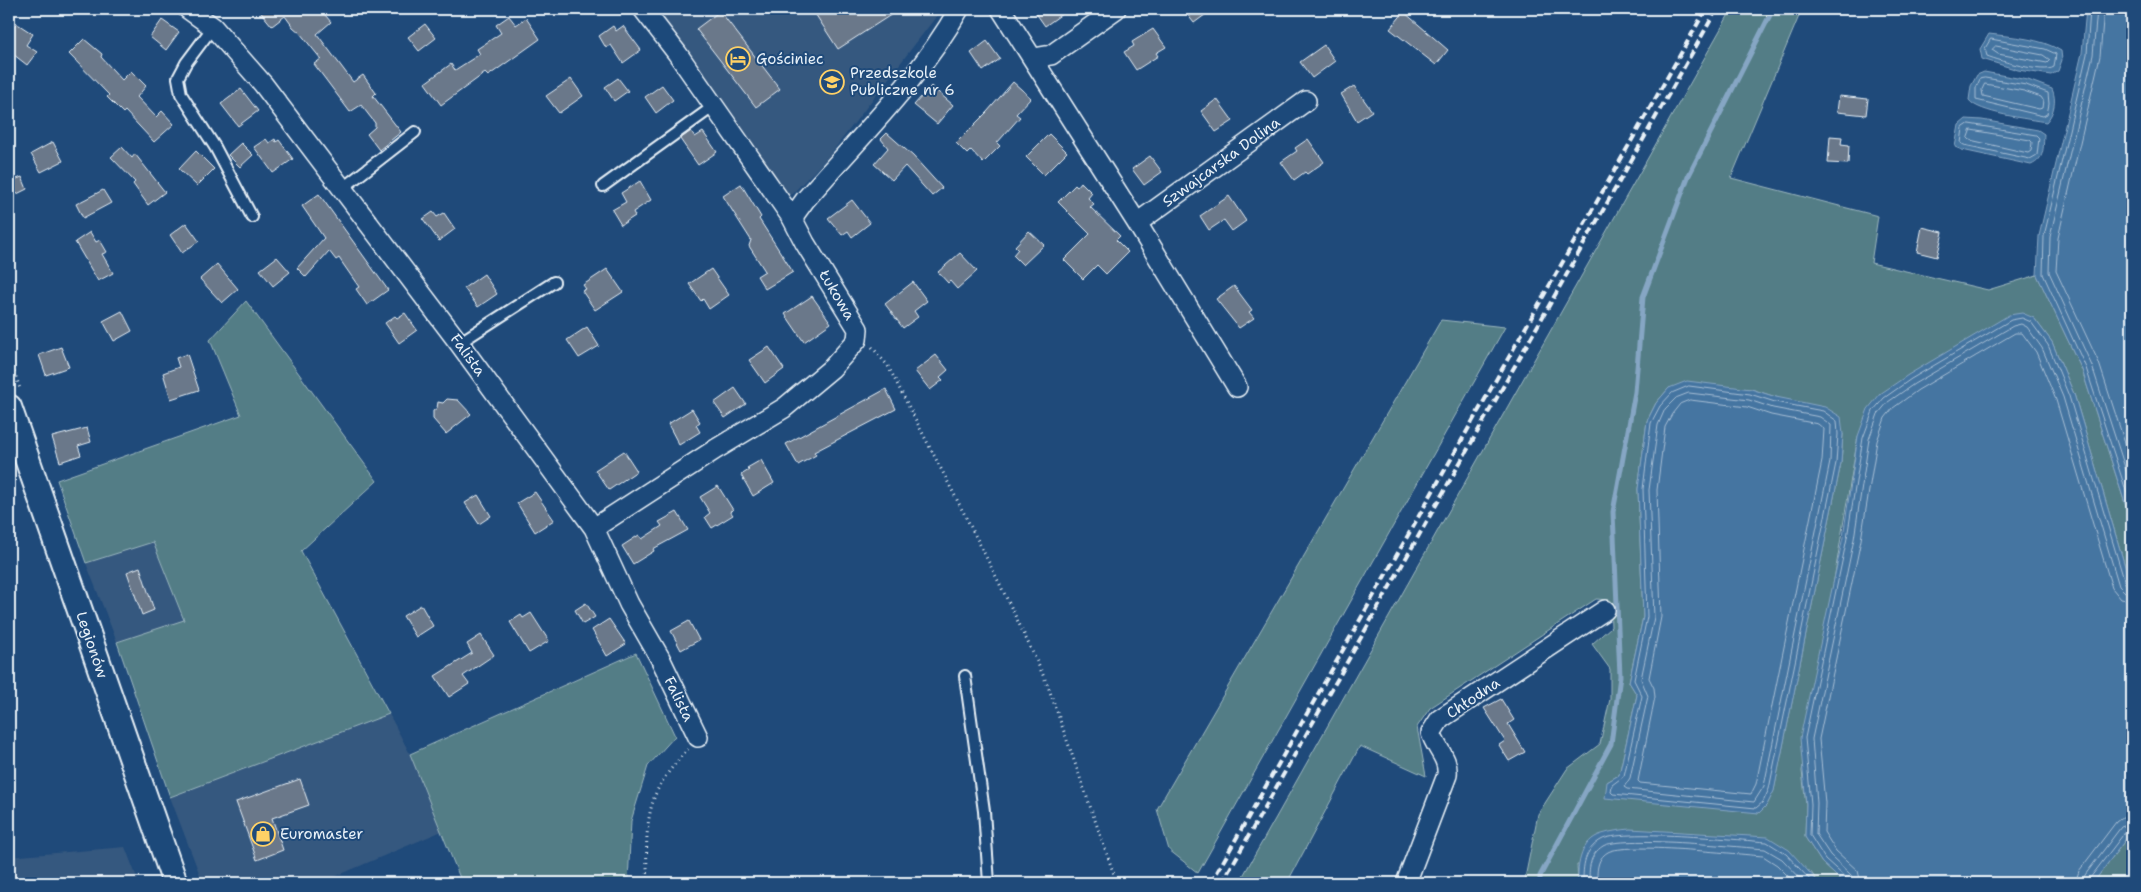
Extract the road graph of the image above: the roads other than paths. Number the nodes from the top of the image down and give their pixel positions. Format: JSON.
{"nodes":[{"id":1,"x":188,"y":9,"type":"edge"},
{"id":2,"x":643,"y":9,"type":"edge"},
{"id":3,"x":959,"y":9,"type":"edge"},
{"id":4,"x":1001,"y":9,"type":"edge"},
{"id":5,"x":1116,"y":9,"type":"edge"},
{"id":6,"x":213,"y":27,"type":"junction"},
{"id":7,"x":1034,"y":58,"type":"junction"},
{"id":8,"x":1306,"y":101,"type":"dead end"},
{"id":9,"x":714,"y":106,"type":"junction"},
{"id":10,"x":415,"y":132,"type":"dead end"},
{"id":11,"x":602,"y":186,"type":"dead end"},
{"id":12,"x":342,"y":188,"type":"junction"},
{"id":13,"x":252,"y":217,"type":"dead end"},
{"id":14,"x":792,"y":218,"type":"junction"},
{"id":15,"x":1137,"y":223,"type":"junction"},
{"id":16,"x":554,"y":282,"type":"dead end"},
{"id":17,"x":459,"y":343,"type":"junction"},
{"id":18,"x":1237,"y":387,"type":"dead end"},
{"id":19,"x":9,"y":408,"type":"edge"},
{"id":20,"x":594,"y":528,"type":"junction"},
{"id":21,"x":1604,"y":610,"type":"dead end"},
{"id":22,"x":965,"y":676,"type":"dead end"},
{"id":23,"x":698,"y":737,"type":"road end"},
{"id":24,"x":175,"y":883,"type":"edge"},
{"id":25,"x":989,"y":883,"type":"edge"},
{"id":26,"x":1406,"y":883,"type":"edge"}],
"edges":[{"from":1,"to":6,"type":"street","name":"Falista"},
{"from":2,"to":9,"type":"street","name":"Łukowa"},
{"from":3,"to":14,"type":"street"},
{"from":4,"to":7,"type":"street"},
{"from":5,"to":7,"type":"street"},
{"from":6,"to":12,"type":"street","name":"Falista"},
{"from":6,"to":13,"type":"lane"},
{"from":7,"to":15,"type":"street"},
{"from":8,"to":15,"type":"street","name":"Szwajcarska Dolina"},
{"from":9,"to":11,"type":"lane"},
{"from":9,"to":14,"type":"street","name":"Łukowa"},
{"from":10,"to":12,"type":"lane"},
{"from":12,"to":17,"type":"street","name":"Falista"},
{"from":14,"to":20,"type":"street","name":"Łukowa"},
{"from":15,"to":18,"type":"street"},
{"from":16,"to":17,"type":"lane"},
{"from":17,"to":20,"type":"street","name":"Falista"},
{"from":19,"to":24,"type":"street","name":"Legionów"},
{"from":20,"to":23,"type":"street","name":"Falista"},
{"from":21,"to":26,"type":"street","name":"Chłodna"},
{"from":22,"to":25,"type":"lane"}]}
